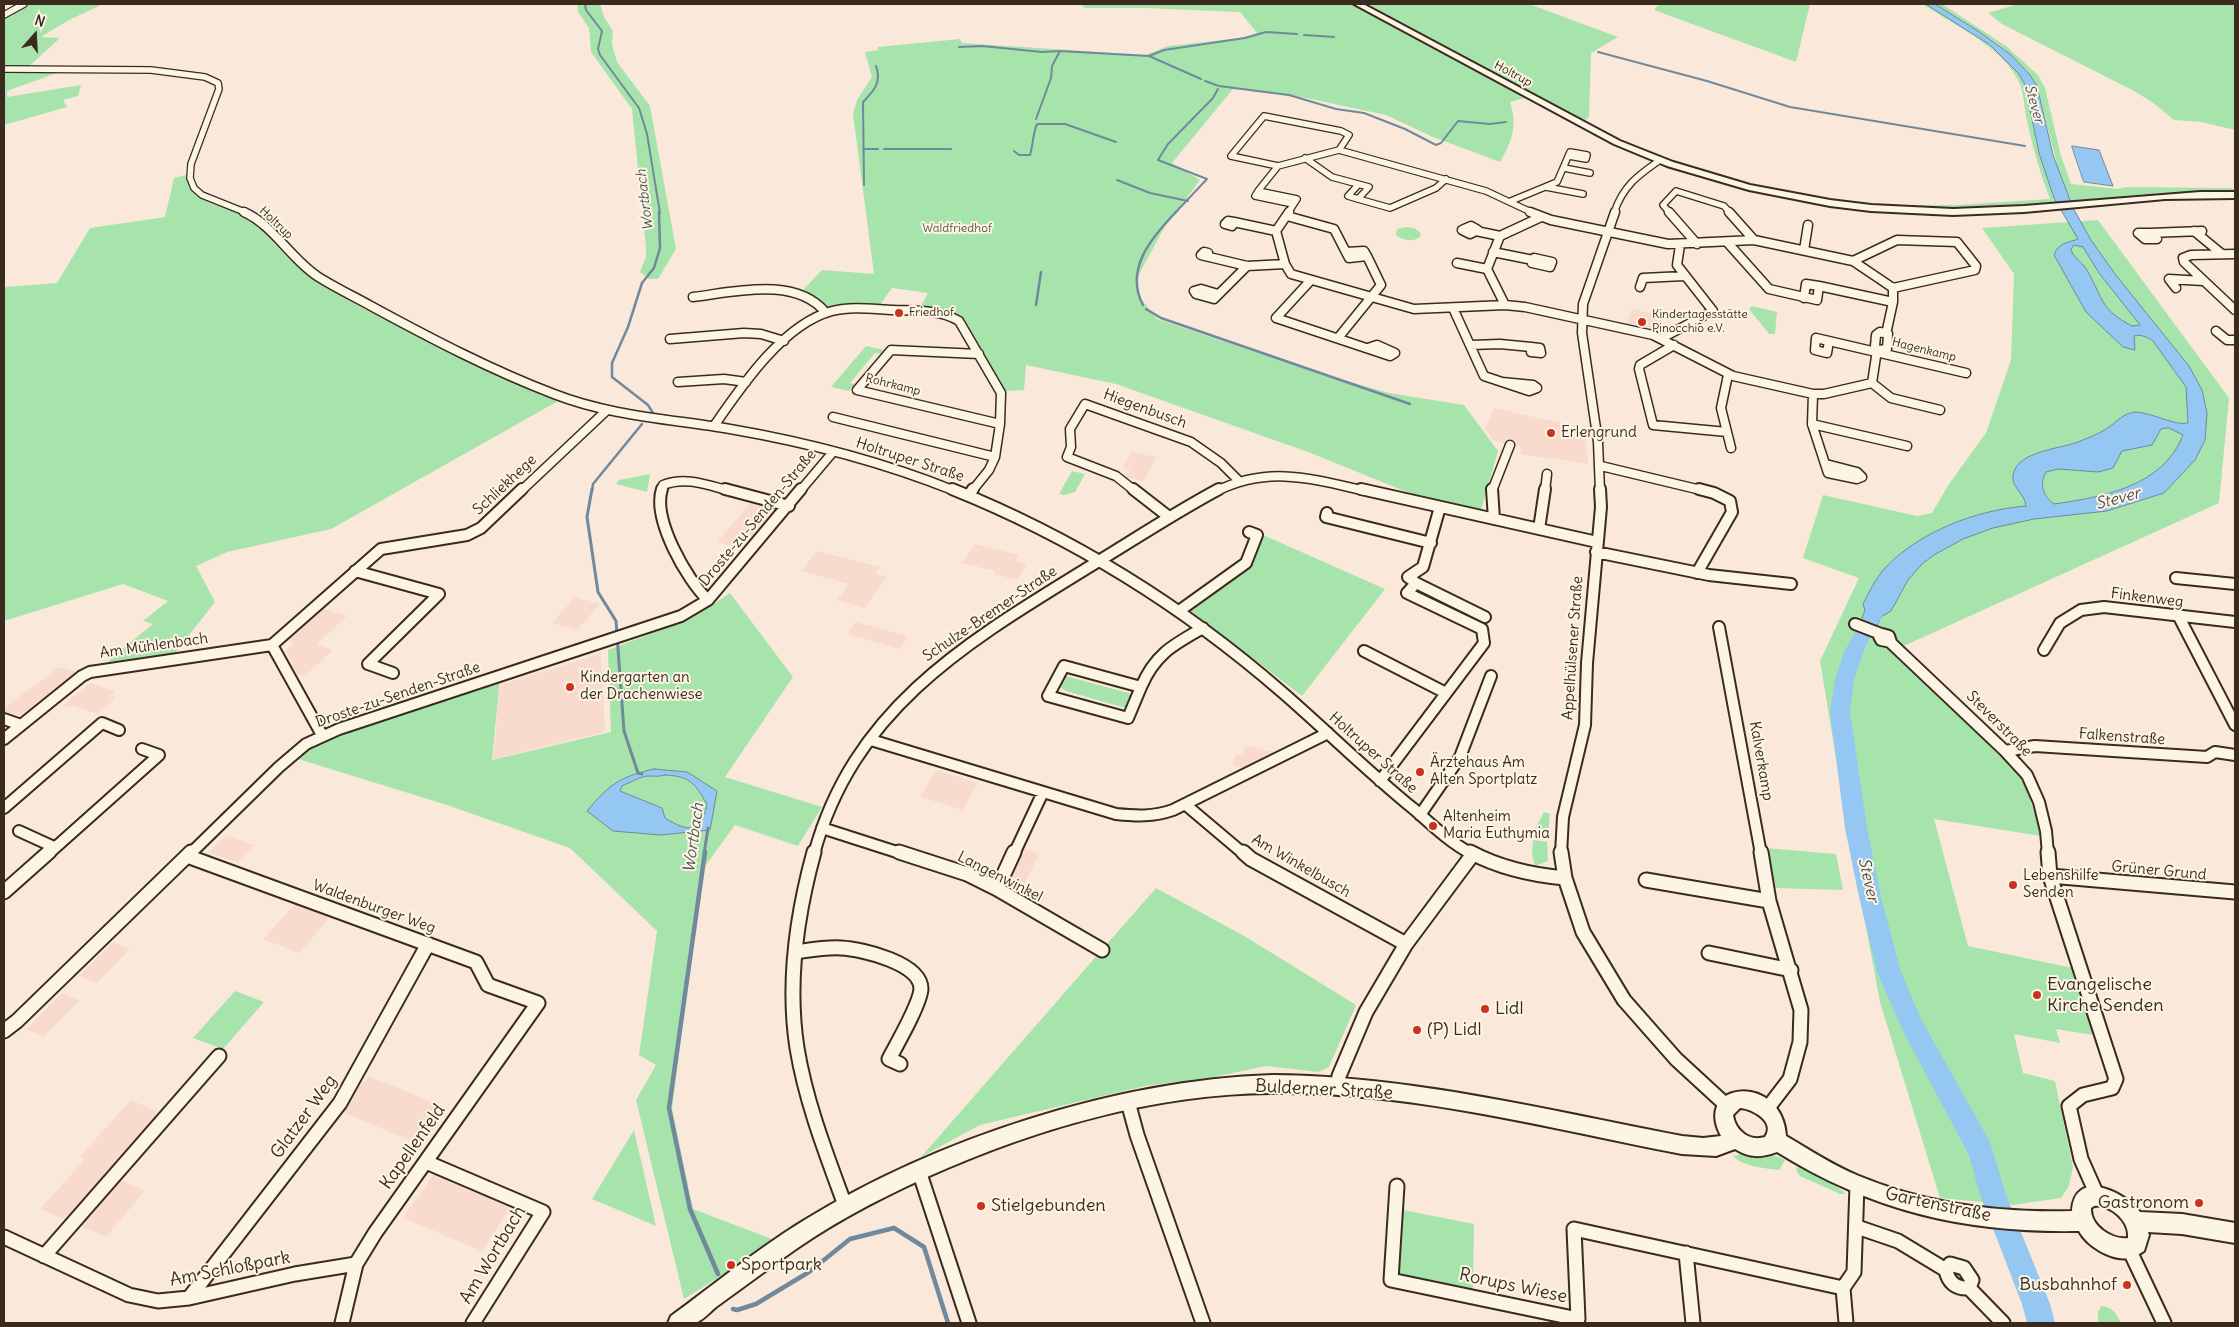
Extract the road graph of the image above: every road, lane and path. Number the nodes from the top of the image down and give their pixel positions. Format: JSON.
{"nodes":[{"id":1,"x":24,"y":4,"type":"edge"},
{"id":2,"x":1358,"y":4,"type":"edge"},
{"id":3,"x":4,"y":15,"type":"edge"},
{"id":4,"x":4,"y":69,"type":"edge"},
{"id":5,"x":1339,"y":150,"type":"junction"},
{"id":6,"x":1569,"y":156,"type":"dead end"},
{"id":7,"x":1305,"y":158,"type":"junction"},
{"id":8,"x":1660,"y":160,"type":"junction"},
{"id":9,"x":1278,"y":166,"type":"junction"},
{"id":10,"x":1564,"y":168,"type":"junction"},
{"id":11,"x":1590,"y":172,"type":"dead end"},
{"id":12,"x":1446,"y":178,"type":"junction"},
{"id":13,"x":1358,"y":185,"type":"junction"},
{"id":14,"x":1546,"y":187,"type":"junction"},
{"id":15,"x":1582,"y":194,"type":"dead end"},
{"id":16,"x":2235,"y":196,"type":"edge"},
{"id":17,"x":1358,"y":198,"type":"junction"},
{"id":18,"x":1511,"y":201,"type":"junction"},
{"id":19,"x":1287,"y":216,"type":"junction"},
{"id":20,"x":1541,"y":217,"type":"junction"},
{"id":21,"x":1234,"y":222,"type":"dead end"},
{"id":22,"x":1808,"y":225,"type":"dead end"},
{"id":23,"x":1276,"y":231,"type":"junction"},
{"id":24,"x":1476,"y":231,"type":"dead end"},
{"id":25,"x":1607,"y":231,"type":"junction"},
{"id":26,"x":2150,"y":233,"type":"dead end"},
{"id":27,"x":1500,"y":236,"type":"junction"},
{"id":28,"x":1754,"y":240,"type":"junction"},
{"id":29,"x":1727,"y":242,"type":"junction"},
{"id":30,"x":1697,"y":244,"type":"junction"},
{"id":31,"x":1680,"y":245,"type":"junction"},
{"id":32,"x":1804,"y":250,"type":"junction"},
{"id":33,"x":1493,"y":252,"type":"junction"},
{"id":34,"x":2222,"y":254,"type":"junction"},
{"id":35,"x":2235,"y":254,"type":"edge"},
{"id":36,"x":1205,"y":256,"type":"dead end"},
{"id":37,"x":1532,"y":260,"type":"dead end"},
{"id":38,"x":1853,"y":261,"type":"junction"},
{"id":39,"x":1457,"y":263,"type":"dead end"},
{"id":40,"x":1285,"y":264,"type":"junction"},
{"id":41,"x":1247,"y":266,"type":"junction"},
{"id":42,"x":1487,"y":269,"type":"junction"},
{"id":43,"x":1684,"y":276,"type":"junction"},
{"id":44,"x":1311,"y":280,"type":"junction"},
{"id":45,"x":2203,"y":281,"type":"junction"},
{"id":46,"x":1819,"y":286,"type":"junction"},
{"id":47,"x":1640,"y":287,"type":"dead end"},
{"id":48,"x":1893,"y":288,"type":"junction"},
{"id":49,"x":2176,"y":288,"type":"dead end"},
{"id":50,"x":1218,"y":294,"type":"dead end"},
{"id":51,"x":693,"y":297,"type":"dead end"},
{"id":52,"x":1370,"y":298,"type":"junction"},
{"id":53,"x":1804,"y":298,"type":"junction"},
{"id":54,"x":1893,"y":302,"type":"junction"},
{"id":55,"x":1505,"y":305,"type":"junction"},
{"id":56,"x":1453,"y":308,"type":"junction"},
{"id":57,"x":2235,"y":310,"type":"edge"},
{"id":58,"x":826,"y":313,"type":"junction"},
{"id":59,"x":1581,"y":320,"type":"junction"},
{"id":60,"x":2216,"y":331,"type":"dead end"},
{"id":61,"x":1338,"y":338,"type":"junction"},
{"id":62,"x":1662,"y":338,"type":"junction"},
{"id":63,"x":670,"y":339,"type":"dead end"},
{"id":64,"x":2235,"y":340,"type":"edge"},
{"id":65,"x":784,"y":341,"type":"junction"},
{"id":66,"x":1829,"y":341,"type":"dead end"},
{"id":67,"x":1471,"y":345,"type":"junction"},
{"id":68,"x":1674,"y":345,"type":"junction"},
{"id":69,"x":1531,"y":347,"type":"dead end"},
{"id":70,"x":1368,"y":348,"type":"dead end"},
{"id":71,"x":1877,"y":351,"type":"junction"},
{"id":72,"x":979,"y":354,"type":"junction"},
{"id":73,"x":1966,"y":373,"type":"dead end"},
{"id":74,"x":1728,"y":375,"type":"junction"},
{"id":75,"x":678,"y":382,"type":"dead end"},
{"id":76,"x":746,"y":382,"type":"junction"},
{"id":77,"x":1502,"y":382,"type":"dead end"},
{"id":78,"x":1872,"y":383,"type":"junction"},
{"id":79,"x":1813,"y":394,"type":"junction"},
{"id":80,"x":1940,"y":410,"type":"dead end"},
{"id":81,"x":606,"y":411,"type":"junction"},
{"id":82,"x":833,"y":418,"type":"dead end"},
{"id":83,"x":1000,"y":424,"type":"junction"},
{"id":84,"x":1812,"y":424,"type":"junction"},
{"id":85,"x":714,"y":426,"type":"junction"},
{"id":86,"x":1727,"y":432,"type":"junction"},
{"id":87,"x":1510,"y":445,"type":"dead end"},
{"id":88,"x":1907,"y":446,"type":"dead end"},
{"id":89,"x":1731,"y":448,"type":"dead end"},
{"id":90,"x":834,"y":452,"type":"junction"},
{"id":91,"x":995,"y":457,"type":"junction"},
{"id":92,"x":1826,"y":464,"type":"dead end"},
{"id":93,"x":1600,"y":466,"type":"junction"},
{"id":94,"x":1547,"y":474,"type":"dead end"},
{"id":95,"x":1239,"y":481,"type":"junction"},
{"id":96,"x":969,"y":495,"type":"junction"},
{"id":97,"x":789,"y":506,"type":"junction"},
{"id":98,"x":1440,"y":507,"type":"junction"},
{"id":99,"x":1328,"y":514,"type":"dead end"},
{"id":100,"x":1169,"y":517,"type":"junction"},
{"id":101,"x":1494,"y":519,"type":"junction"},
{"id":102,"x":1539,"y":529,"type":"junction"},
{"id":103,"x":1249,"y":532,"type":"dead end"},
{"id":104,"x":1597,"y":542,"type":"junction"},
{"id":105,"x":1430,"y":543,"type":"junction"},
{"id":106,"x":1596,"y":552,"type":"junction"},
{"id":107,"x":1101,"y":559,"type":"junction"},
{"id":108,"x":355,"y":571,"type":"junction"},
{"id":109,"x":1697,"y":573,"type":"junction"},
{"id":110,"x":2176,"y":578,"type":"dead end"},
{"id":111,"x":1416,"y":583,"type":"junction"},
{"id":112,"x":1791,"y":584,"type":"dead end"},
{"id":113,"x":2235,"y":584,"type":"edge"},
{"id":114,"x":708,"y":600,"type":"junction"},
{"id":115,"x":1179,"y":611,"type":"junction"},
{"id":116,"x":1485,"y":617,"type":"dead end"},
{"id":117,"x":2179,"y":617,"type":"junction"},
{"id":118,"x":2235,"y":622,"type":"edge"},
{"id":119,"x":1855,"y":624,"type":"dead end"},
{"id":120,"x":1719,"y":627,"type":"dead end"},
{"id":121,"x":1203,"y":628,"type":"junction"},
{"id":122,"x":272,"y":645,"type":"junction"},
{"id":123,"x":2044,"y":650,"type":"dead end"},
{"id":124,"x":1364,"y":651,"type":"dead end"},
{"id":125,"x":394,"y":673,"type":"dead end"},
{"id":126,"x":1491,"y":676,"type":"dead end"},
{"id":127,"x":1142,"y":687,"type":"junction"},
{"id":128,"x":1446,"y":693,"type":"junction"},
{"id":129,"x":4,"y":719,"type":"edge"},
{"id":130,"x":2235,"y":725,"type":"edge"},
{"id":131,"x":21,"y":726,"type":"junction"},
{"id":132,"x":119,"y":730,"type":"dead end"},
{"id":133,"x":1328,"y":733,"type":"junction"},
{"id":134,"x":322,"y":735,"type":"junction"},
{"id":135,"x":4,"y":739,"type":"edge"},
{"id":136,"x":871,"y":740,"type":"junction"},
{"id":137,"x":142,"y":749,"type":"dead end"},
{"id":138,"x":2005,"y":750,"type":"junction"},
{"id":139,"x":2235,"y":755,"type":"edge"},
{"id":140,"x":1380,"y":781,"type":"junction"},
{"id":141,"x":1043,"y":792,"type":"junction"},
{"id":142,"x":1186,"y":804,"type":"junction"},
{"id":143,"x":4,"y":808,"type":"edge"},
{"id":144,"x":1420,"y":815,"type":"junction"},
{"id":145,"x":822,"y":828,"type":"junction"},
{"id":146,"x":19,"y":831,"type":"dead end"},
{"id":147,"x":54,"y":847,"type":"junction"},
{"id":148,"x":1473,"y":854,"type":"junction"},
{"id":149,"x":187,"y":856,"type":"junction"},
{"id":150,"x":2050,"y":876,"type":"junction"},
{"id":151,"x":1565,"y":878,"type":"junction"},
{"id":152,"x":1646,"y":880,"type":"dead end"},
{"id":153,"x":997,"y":889,"type":"junction"},
{"id":154,"x":4,"y":892,"type":"edge"},
{"id":155,"x":2235,"y":892,"type":"edge"},
{"id":156,"x":1769,"y":901,"type":"junction"},
{"id":157,"x":428,"y":944,"type":"junction"},
{"id":158,"x":1406,"y":944,"type":"junction"},
{"id":159,"x":1102,"y":950,"type":"dead end"},
{"id":160,"x":795,"y":952,"type":"junction"},
{"id":161,"x":1709,"y":953,"type":"dead end"},
{"id":162,"x":1790,"y":970,"type":"junction"},
{"id":163,"x":538,"y":1003,"type":"joint"},
{"id":164,"x":4,"y":1031,"type":"edge"},
{"id":165,"x":219,"y":1056,"type":"dead end"},
{"id":166,"x":900,"y":1064,"type":"dead end"},
{"id":167,"x":1338,"y":1086,"type":"junction"},
{"id":168,"x":1128,"y":1102,"type":"junction"},
{"id":169,"x":1726,"y":1105,"type":"junction"},
{"id":170,"x":1767,"y":1109,"type":"junction"},
{"id":171,"x":1736,"y":1139,"type":"junction"},
{"id":172,"x":1776,"y":1140,"type":"junction"},
{"id":173,"x":426,"y":1162,"type":"junction"},
{"id":174,"x":919,"y":1171,"type":"junction"},
{"id":175,"x":1858,"y":1185,"type":"junction"},
{"id":176,"x":1397,"y":1186,"type":"dead end"},
{"id":177,"x":2097,"y":1195,"type":"junction"},
{"id":178,"x":846,"y":1208,"type":"junction"},
{"id":179,"x":2083,"y":1221,"type":"junction"},
{"id":180,"x":2135,"y":1221,"type":"junction"},
{"id":181,"x":1857,"y":1227,"type":"junction"},
{"id":182,"x":2235,"y":1233,"type":"edge"},
{"id":183,"x":4,"y":1238,"type":"edge"},
{"id":184,"x":2129,"y":1249,"type":"junction"},
{"id":185,"x":1686,"y":1253,"type":"junction"},
{"id":186,"x":44,"y":1256,"type":"junction"},
{"id":187,"x":356,"y":1264,"type":"junction"},
{"id":188,"x":1843,"y":1288,"type":"junction"},
{"id":189,"x":190,"y":1298,"type":"junction"},
{"id":190,"x":342,"y":1323,"type":"edge"},
{"id":191,"x":473,"y":1323,"type":"edge"},
{"id":192,"x":678,"y":1323,"type":"edge"},
{"id":193,"x":969,"y":1323,"type":"edge"},
{"id":194,"x":1203,"y":1323,"type":"edge"},
{"id":195,"x":1693,"y":1323,"type":"edge"},
{"id":196,"x":1846,"y":1323,"type":"edge"},
{"id":197,"x":2003,"y":1323,"type":"edge"},
{"id":198,"x":2164,"y":1323,"type":"edge"}],
"edges":[{"from":1,"to":3,"type":"street"},
{"from":2,"to":8,"type":"main road","name":"Holtrup"},
{"from":4,"to":81,"type":"street","name":"Holtrup"},
{"from":5,"to":7,"type":"street"},
{"from":5,"to":9,"type":"street"},
{"from":5,"to":12,"type":"street"},
{"from":6,"to":10,"type":"street"},
{"from":7,"to":9,"type":"street"},
{"from":7,"to":13,"type":"street"},
{"from":8,"to":16,"type":"main road","name":"Holtrup"},
{"from":8,"to":25,"type":"street","name":"Appelhülsener Straße"},
{"from":9,"to":19,"type":"street"},
{"from":10,"to":11,"type":"street"},
{"from":10,"to":14,"type":"street"},
{"from":12,"to":17,"type":"street"},
{"from":12,"to":18,"type":"street"},
{"from":13,"to":17,"type":"street"},
{"from":13,"to":17,"type":"street"},
{"from":14,"to":15,"type":"street"},
{"from":14,"to":18,"type":"street"},
{"from":18,"to":20,"type":"street"},
{"from":19,"to":23,"type":"street"},
{"from":19,"to":52,"type":"street"},
{"from":20,"to":25,"type":"street"},
{"from":20,"to":27,"type":"street"},
{"from":21,"to":23,"type":"street"},
{"from":22,"to":32,"type":"street"},
{"from":23,"to":40,"type":"street"},
{"from":24,"to":27,"type":"street"},
{"from":25,"to":31,"type":"street"},
{"from":25,"to":59,"type":"street","name":"Appelhülsener Straße"},
{"from":26,"to":34,"type":"street"},
{"from":27,"to":33,"type":"street"},
{"from":28,"to":29,"type":"street"},
{"from":28,"to":30,"type":"street"},
{"from":28,"to":32,"type":"street"},
{"from":29,"to":30,"type":"street"},
{"from":29,"to":53,"type":"street"},
{"from":30,"to":31,"type":"street"},
{"from":31,"to":43,"type":"street"},
{"from":32,"to":38,"type":"street"},
{"from":33,"to":37,"type":"street"},
{"from":33,"to":42,"type":"street"},
{"from":34,"to":35,"type":"street"},
{"from":34,"to":45,"type":"street"},
{"from":36,"to":41,"type":"street"},
{"from":38,"to":48,"type":"street"},
{"from":38,"to":48,"type":"street"},
{"from":39,"to":42,"type":"street"},
{"from":40,"to":41,"type":"street"},
{"from":40,"to":44,"type":"street"},
{"from":41,"to":50,"type":"street"},
{"from":42,"to":55,"type":"street"},
{"from":43,"to":47,"type":"street"},
{"from":43,"to":62,"type":"street"},
{"from":44,"to":52,"type":"street"},
{"from":44,"to":61,"type":"street"},
{"from":45,"to":49,"type":"street"},
{"from":45,"to":57,"type":"street"},
{"from":46,"to":53,"type":"street"},
{"from":46,"to":53,"type":"street"},
{"from":46,"to":54,"type":"street"},
{"from":48,"to":54,"type":"street","name":"Hagenkamp"},
{"from":51,"to":58,"type":"street"},
{"from":52,"to":56,"type":"street"},
{"from":52,"to":61,"type":"street"},
{"from":54,"to":71,"type":"street","name":"Hagenkamp"},
{"from":55,"to":56,"type":"street"},
{"from":55,"to":59,"type":"street"},
{"from":56,"to":67,"type":"street"},
{"from":58,"to":65,"type":"street"},
{"from":58,"to":72,"type":"street"},
{"from":59,"to":62,"type":"street"},
{"from":59,"to":93,"type":"street","name":"Appelhülsener Straße"},
{"from":60,"to":64,"type":"street"},
{"from":61,"to":70,"type":"street"},
{"from":62,"to":68,"type":"street"},
{"from":63,"to":65,"type":"street"},
{"from":65,"to":76,"type":"street"},
{"from":66,"to":71,"type":"street","name":"Hagenkamp"},
{"from":67,"to":69,"type":"street"},
{"from":67,"to":77,"type":"street"},
{"from":68,"to":74,"type":"street"},
{"from":68,"to":86,"type":"street"},
{"from":71,"to":73,"type":"street","name":"Hagenkamp"},
{"from":71,"to":78,"type":"street","name":"Hagenkamp"},
{"from":72,"to":83,"type":"street"},
{"from":72,"to":83,"type":"street","name":"Rohrkamp"},
{"from":74,"to":79,"type":"street"},
{"from":74,"to":86,"type":"street"},
{"from":75,"to":76,"type":"street"},
{"from":76,"to":85,"type":"street"},
{"from":78,"to":79,"type":"street"},
{"from":78,"to":80,"type":"street"},
{"from":79,"to":84,"type":"street"},
{"from":81,"to":85,"type":"street","name":"Holtruper Straße"},
{"from":81,"to":108,"type":"street","name":"Schliekhege"},
{"from":82,"to":91,"type":"street"},
{"from":83,"to":91,"type":"street"},
{"from":84,"to":88,"type":"street"},
{"from":84,"to":92,"type":"street"},
{"from":85,"to":90,"type":"street","name":"Holtruper Straße"},
{"from":86,"to":89,"type":"street"},
{"from":87,"to":101,"type":"street"},
{"from":90,"to":96,"type":"street","name":"Holtruper Straße"},
{"from":90,"to":97,"type":"street","name":"Droste-zu-Senden-Straße"},
{"from":91,"to":96,"type":"street"},
{"from":93,"to":104,"type":"street","name":"Appelhülsener Straße"},
{"from":93,"to":109,"type":"street"},
{"from":94,"to":102,"type":"street"},
{"from":95,"to":98,"type":"street"},
{"from":95,"to":100,"type":"street"},
{"from":95,"to":100,"type":"street","name":"Hiegenbusch"},
{"from":96,"to":107,"type":"street","name":"Holtruper Straße"},
{"from":97,"to":114,"type":"street","name":"Droste-zu-Senden-Straße"},
{"from":97,"to":114,"type":"street"},
{"from":98,"to":101,"type":"street"},
{"from":98,"to":105,"type":"street"},
{"from":99,"to":105,"type":"street"},
{"from":100,"to":107,"type":"street"},
{"from":101,"to":102,"type":"street"},
{"from":102,"to":104,"type":"street"},
{"from":103,"to":115,"type":"street"},
{"from":104,"to":106,"type":"street","name":"Appelhülsener Straße"},
{"from":105,"to":111,"type":"street"},
{"from":106,"to":109,"type":"street"},
{"from":106,"to":151,"type":"street","name":"Appelhülsener Straße"},
{"from":107,"to":115,"type":"street","name":"Holtruper Straße"},
{"from":107,"to":136,"type":"street","name":"Schulze-Bremer-Straße"},
{"from":108,"to":122,"type":"street","name":"Schliekhege"},
{"from":108,"to":125,"type":"street"},
{"from":109,"to":112,"type":"street"},
{"from":110,"to":113,"type":"street"},
{"from":111,"to":116,"type":"street"},
{"from":111,"to":128,"type":"street"},
{"from":114,"to":134,"type":"street","name":"Droste-zu-Senden-Straße"},
{"from":115,"to":121,"type":"street","name":"Holtruper Straße"},
{"from":117,"to":118,"type":"street","name":"Finkenweg"},
{"from":117,"to":123,"type":"street","name":"Finkenweg"},
{"from":117,"to":130,"type":"street"},
{"from":119,"to":138,"type":"street","name":"Steverstraße"},
{"from":120,"to":156,"type":"street","name":"Kalverkamp"},
{"from":121,"to":127,"type":"street"},
{"from":121,"to":133,"type":"street","name":"Holtruper Straße"},
{"from":122,"to":131,"type":"street","name":"Am Mühlenbach"},
{"from":122,"to":134,"type":"street"},
{"from":124,"to":128,"type":"street"},
{"from":126,"to":144,"type":"street"},
{"from":127,"to":127,"type":"street"},
{"from":128,"to":140,"type":"street"},
{"from":129,"to":131,"type":"street"},
{"from":131,"to":135,"type":"street","name":"Am Mühlenbach"},
{"from":132,"to":143,"type":"street"},
{"from":133,"to":140,"type":"street","name":"Holtruper Straße"},
{"from":133,"to":142,"type":"street"},
{"from":134,"to":149,"type":"street","name":"Droste-zu-Senden-Straße"},
{"from":136,"to":141,"type":"street"},
{"from":136,"to":145,"type":"street","name":"Schulze-Bremer-Straße"},
{"from":137,"to":147,"type":"street"},
{"from":138,"to":139,"type":"street","name":"Falkenstraße"},
{"from":138,"to":150,"type":"street","name":"Steverstraße"},
{"from":140,"to":144,"type":"street","name":"Holtruper Straße"},
{"from":141,"to":142,"type":"street"},
{"from":141,"to":153,"type":"street"},
{"from":142,"to":158,"type":"street","name":"Am Winkelbusch"},
{"from":144,"to":148,"type":"street","name":"Holtruper Straße"},
{"from":145,"to":153,"type":"street","name":"Langenwinkel"},
{"from":145,"to":160,"type":"street","name":"Schulze-Bremer-Straße"},
{"from":146,"to":147,"type":"street"},
{"from":147,"to":154,"type":"street"},
{"from":148,"to":151,"type":"street","name":"Holtruper Straße"},
{"from":148,"to":158,"type":"street"},
{"from":149,"to":157,"type":"street","name":"Waldenburger Weg"},
{"from":149,"to":164,"type":"street","name":"Droste-zu-Senden-Straße"},
{"from":150,"to":155,"type":"street","name":"Grüner Grund"},
{"from":150,"to":177,"type":"street","name":"Steverstraße"},
{"from":151,"to":169,"type":"street","name":"Appelhülsener Straße"},
{"from":152,"to":156,"type":"street"},
{"from":153,"to":159,"type":"street","name":"Langenwinkel"},
{"from":156,"to":162,"type":"street","name":"Kalverkamp"},
{"from":157,"to":163,"type":"street","name":"Waldenburger Weg"},
{"from":157,"to":189,"type":"street","name":"Glatzer Weg"},
{"from":158,"to":167,"type":"street"},
{"from":160,"to":166,"type":"street"},
{"from":160,"to":178,"type":"street","name":"Schulze-Bremer-Straße"},
{"from":161,"to":162,"type":"street"},
{"from":162,"to":170,"type":"street","name":"Kalverkamp"},
{"from":163,"to":173,"type":"street","name":"Kapellenfeld"},
{"from":165,"to":186,"type":"street"},
{"from":167,"to":168,"type":"main road","name":"Bulderner Straße"},
{"from":167,"to":171,"type":"main road","name":"Bulderner Straße"},
{"from":168,"to":174,"type":"main road","name":"Bulderner Straße"},
{"from":168,"to":194,"type":"street"},
{"from":169,"to":170,"type":"main road"},
{"from":169,"to":171,"type":"main road"},
{"from":170,"to":172,"type":"main road"},
{"from":171,"to":172,"type":"main road"},
{"from":172,"to":175,"type":"main road","name":"Gartenstraße"},
{"from":173,"to":187,"type":"street","name":"Kapellenfeld"},
{"from":173,"to":191,"type":"street","name":"Am Wortbach"},
{"from":174,"to":178,"type":"main road","name":"Bulderner Straße"},
{"from":174,"to":193,"type":"street"},
{"from":175,"to":179,"type":"main road","name":"Gartenstraße"},
{"from":175,"to":181,"type":"street"},
{"from":176,"to":185,"type":"street","name":"Rorups Wiese"},
{"from":177,"to":179,"type":"main road"},
{"from":177,"to":180,"type":"main road"},
{"from":178,"to":192,"type":"main road","name":"Bulderner Straße"},
{"from":179,"to":184,"type":"main road"},
{"from":180,"to":182,"type":"main road"},
{"from":180,"to":184,"type":"main road"},
{"from":181,"to":188,"type":"street"},
{"from":181,"to":197,"type":"street"},
{"from":183,"to":186,"type":"street","name":"Am Schloßpark"},
{"from":184,"to":198,"type":"street"},
{"from":185,"to":188,"type":"street","name":"Rorups Wiese"},
{"from":185,"to":195,"type":"street"},
{"from":186,"to":189,"type":"street","name":"Am Schloßpark"},
{"from":187,"to":189,"type":"street","name":"Am Schloßpark"},
{"from":187,"to":190,"type":"street","name":"Kapellenfeld"},
{"from":188,"to":196,"type":"street"}]}
